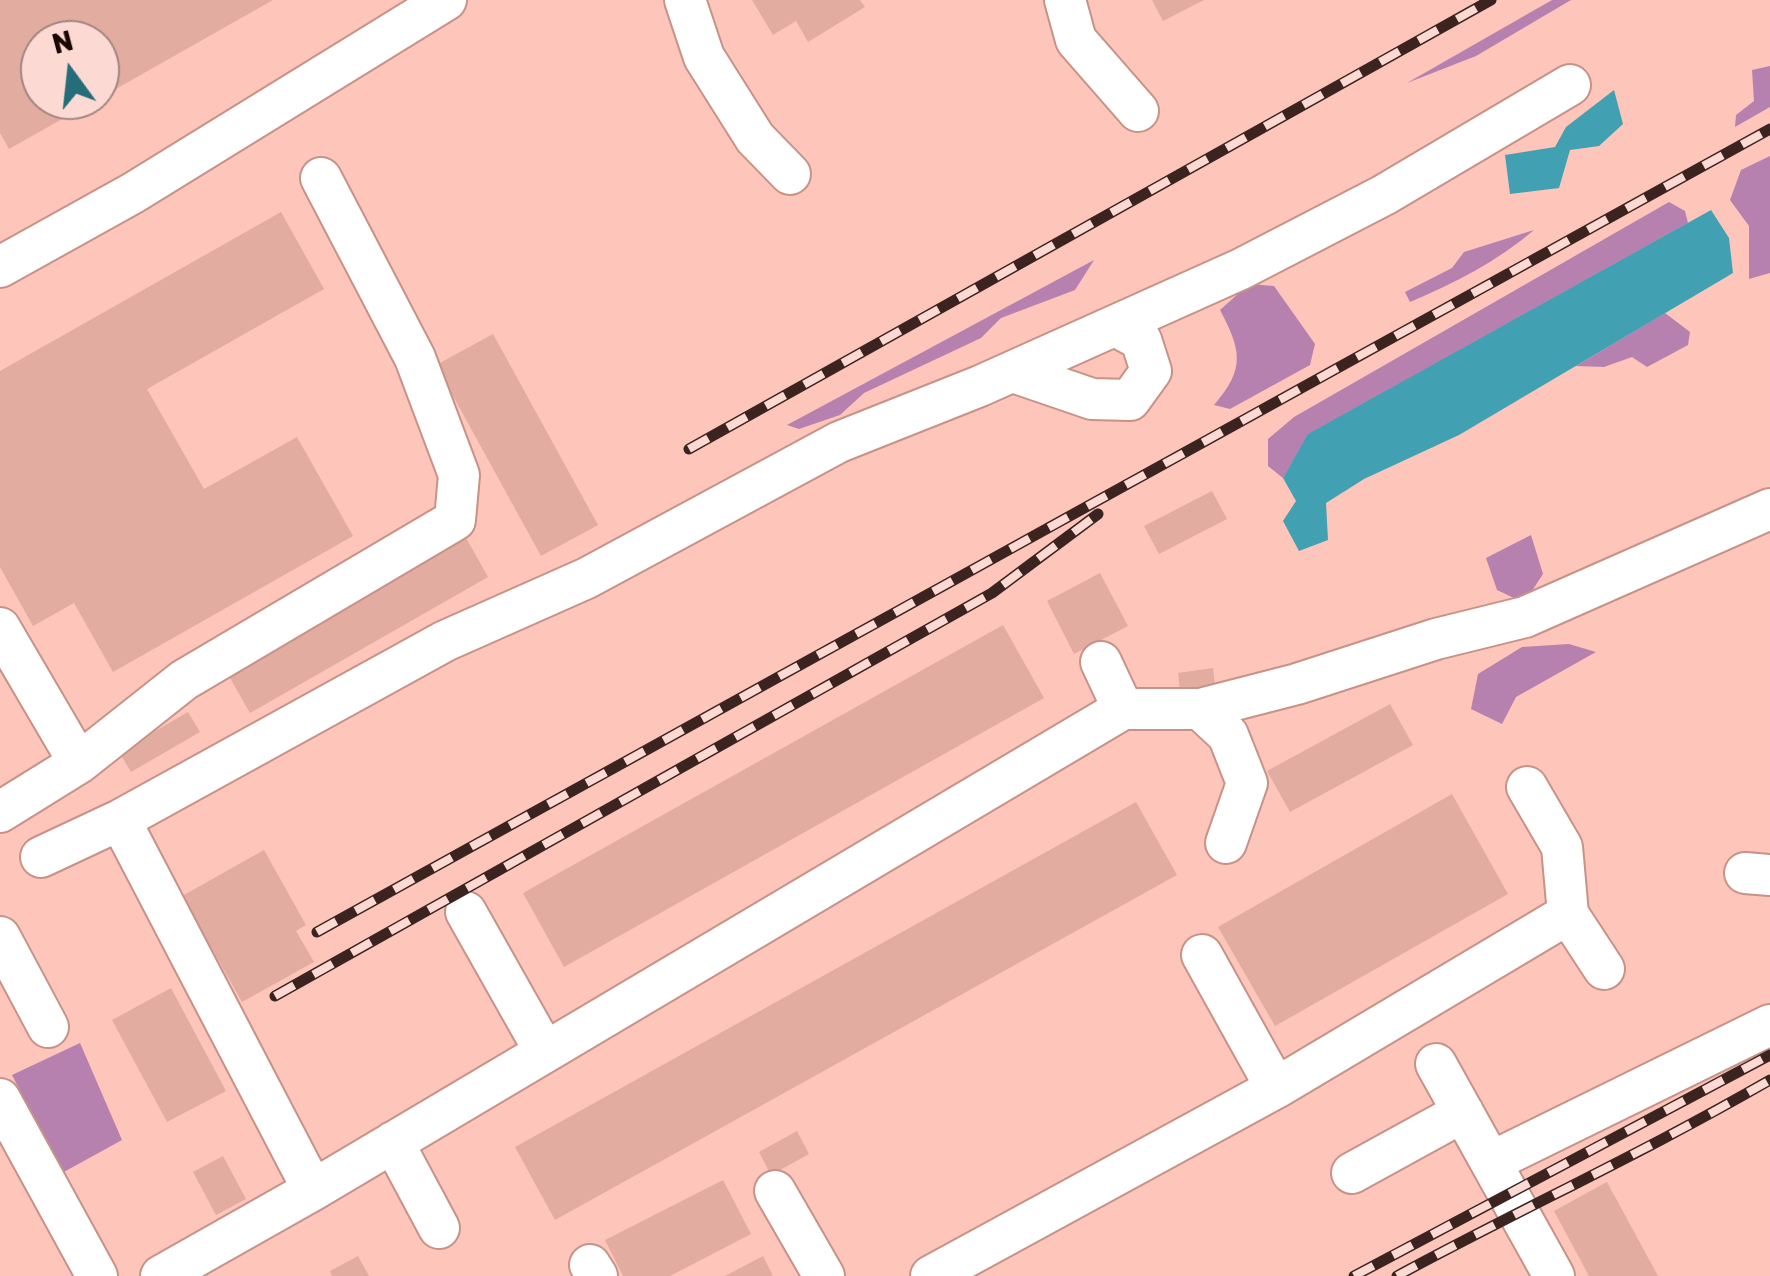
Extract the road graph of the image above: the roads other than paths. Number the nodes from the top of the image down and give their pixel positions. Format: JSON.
{"nodes":[{"id":1,"x":446,"y":0,"type":"edge"},
{"id":2,"x":685,"y":0,"type":"edge"},
{"id":3,"x":1065,"y":0,"type":"edge"},
{"id":4,"x":1570,"y":85,"type":"dead end"},
{"id":5,"x":1138,"y":110,"type":"dead end"},
{"id":6,"x":790,"y":174,"type":"dead end"},
{"id":7,"x":321,"y":178,"type":"dead end"},
{"id":8,"x":0,"y":267,"type":"edge"},
{"id":9,"x":1117,"y":327,"type":"junction"},
{"id":10,"x":1012,"y":372,"type":"junction"},
{"id":11,"x":1770,"y":509,"type":"edge"},
{"id":12,"x":0,"y":628,"type":"edge"},
{"id":13,"x":1102,"y":662,"type":"dead end"},
{"id":14,"x":1123,"y":709,"type":"junction"},
{"id":15,"x":1200,"y":709,"type":"junction"},
{"id":16,"x":80,"y":763,"type":"junction"},
{"id":17,"x":1527,"y":787,"type":"dead end"},
{"id":18,"x":0,"y":812,"type":"edge"},
{"id":19,"x":120,"y":820,"type":"junction"},
{"id":20,"x":1226,"y":843,"type":"dead end"},
{"id":21,"x":41,"y":857,"type":"dead end"},
{"id":22,"x":466,"y":912,"type":"dead end"},
{"id":23,"x":1568,"y":914,"type":"junction"},
{"id":24,"x":0,"y":937,"type":"edge"},
{"id":25,"x":1202,"y":954,"type":"dead end"},
{"id":26,"x":1604,"y":969,"type":"dead end"},
{"id":27,"x":1770,"y":1024,"type":"edge"},
{"id":28,"x":48,"y":1027,"type":"dead end"},
{"id":29,"x":544,"y":1052,"type":"junction"},
{"id":30,"x":1436,"y":1064,"type":"dead end"},
{"id":31,"x":1276,"y":1088,"type":"junction"},
{"id":32,"x":0,"y":1099,"type":"edge"},
{"id":33,"x":1463,"y":1112,"type":"junction"},
{"id":34,"x":392,"y":1142,"type":"junction"},
{"id":35,"x":1491,"y":1162,"type":"junction"},
{"id":36,"x":1352,"y":1173,"type":"dead end"},
{"id":37,"x":313,"y":1190,"type":"junction"},
{"id":38,"x":775,"y":1191,"type":"dead end"},
{"id":39,"x":438,"y":1228,"type":"dead end"},
{"id":40,"x":97,"y":1276,"type":"edge"},
{"id":41,"x":161,"y":1276,"type":"edge"},
{"id":42,"x":824,"y":1276,"type":"edge"},
{"id":43,"x":932,"y":1276,"type":"edge"},
{"id":44,"x":1554,"y":1276,"type":"edge"}],
"edges":[{"from":1,"to":8,"type":"street"},
{"from":2,"to":6,"type":"street"},
{"from":3,"to":5,"type":"street"},
{"from":4,"to":9,"type":"street"},
{"from":7,"to":16,"type":"street"},
{"from":9,"to":10,"type":"street"},
{"from":9,"to":10,"type":"street"},
{"from":10,"to":19,"type":"street"},
{"from":11,"to":15,"type":"street"},
{"from":12,"to":16,"type":"street"},
{"from":13,"to":14,"type":"street"},
{"from":14,"to":15,"type":"street"},
{"from":14,"to":29,"type":"street"},
{"from":15,"to":20,"type":"street"},
{"from":16,"to":18,"type":"street"},
{"from":17,"to":23,"type":"street"},
{"from":19,"to":21,"type":"street"},
{"from":19,"to":37,"type":"street"},
{"from":22,"to":29,"type":"street"},
{"from":23,"to":26,"type":"street"},
{"from":23,"to":31,"type":"street"},
{"from":24,"to":28,"type":"street"},
{"from":25,"to":31,"type":"street"},
{"from":27,"to":35,"type":"street"},
{"from":29,"to":34,"type":"street"},
{"from":30,"to":33,"type":"street"},
{"from":31,"to":43,"type":"street"},
{"from":32,"to":40,"type":"street"},
{"from":33,"to":35,"type":"street"},
{"from":33,"to":36,"type":"street"},
{"from":34,"to":37,"type":"street"},
{"from":34,"to":39,"type":"street"},
{"from":35,"to":44,"type":"street"},
{"from":37,"to":41,"type":"street"},
{"from":38,"to":42,"type":"street"}]}
